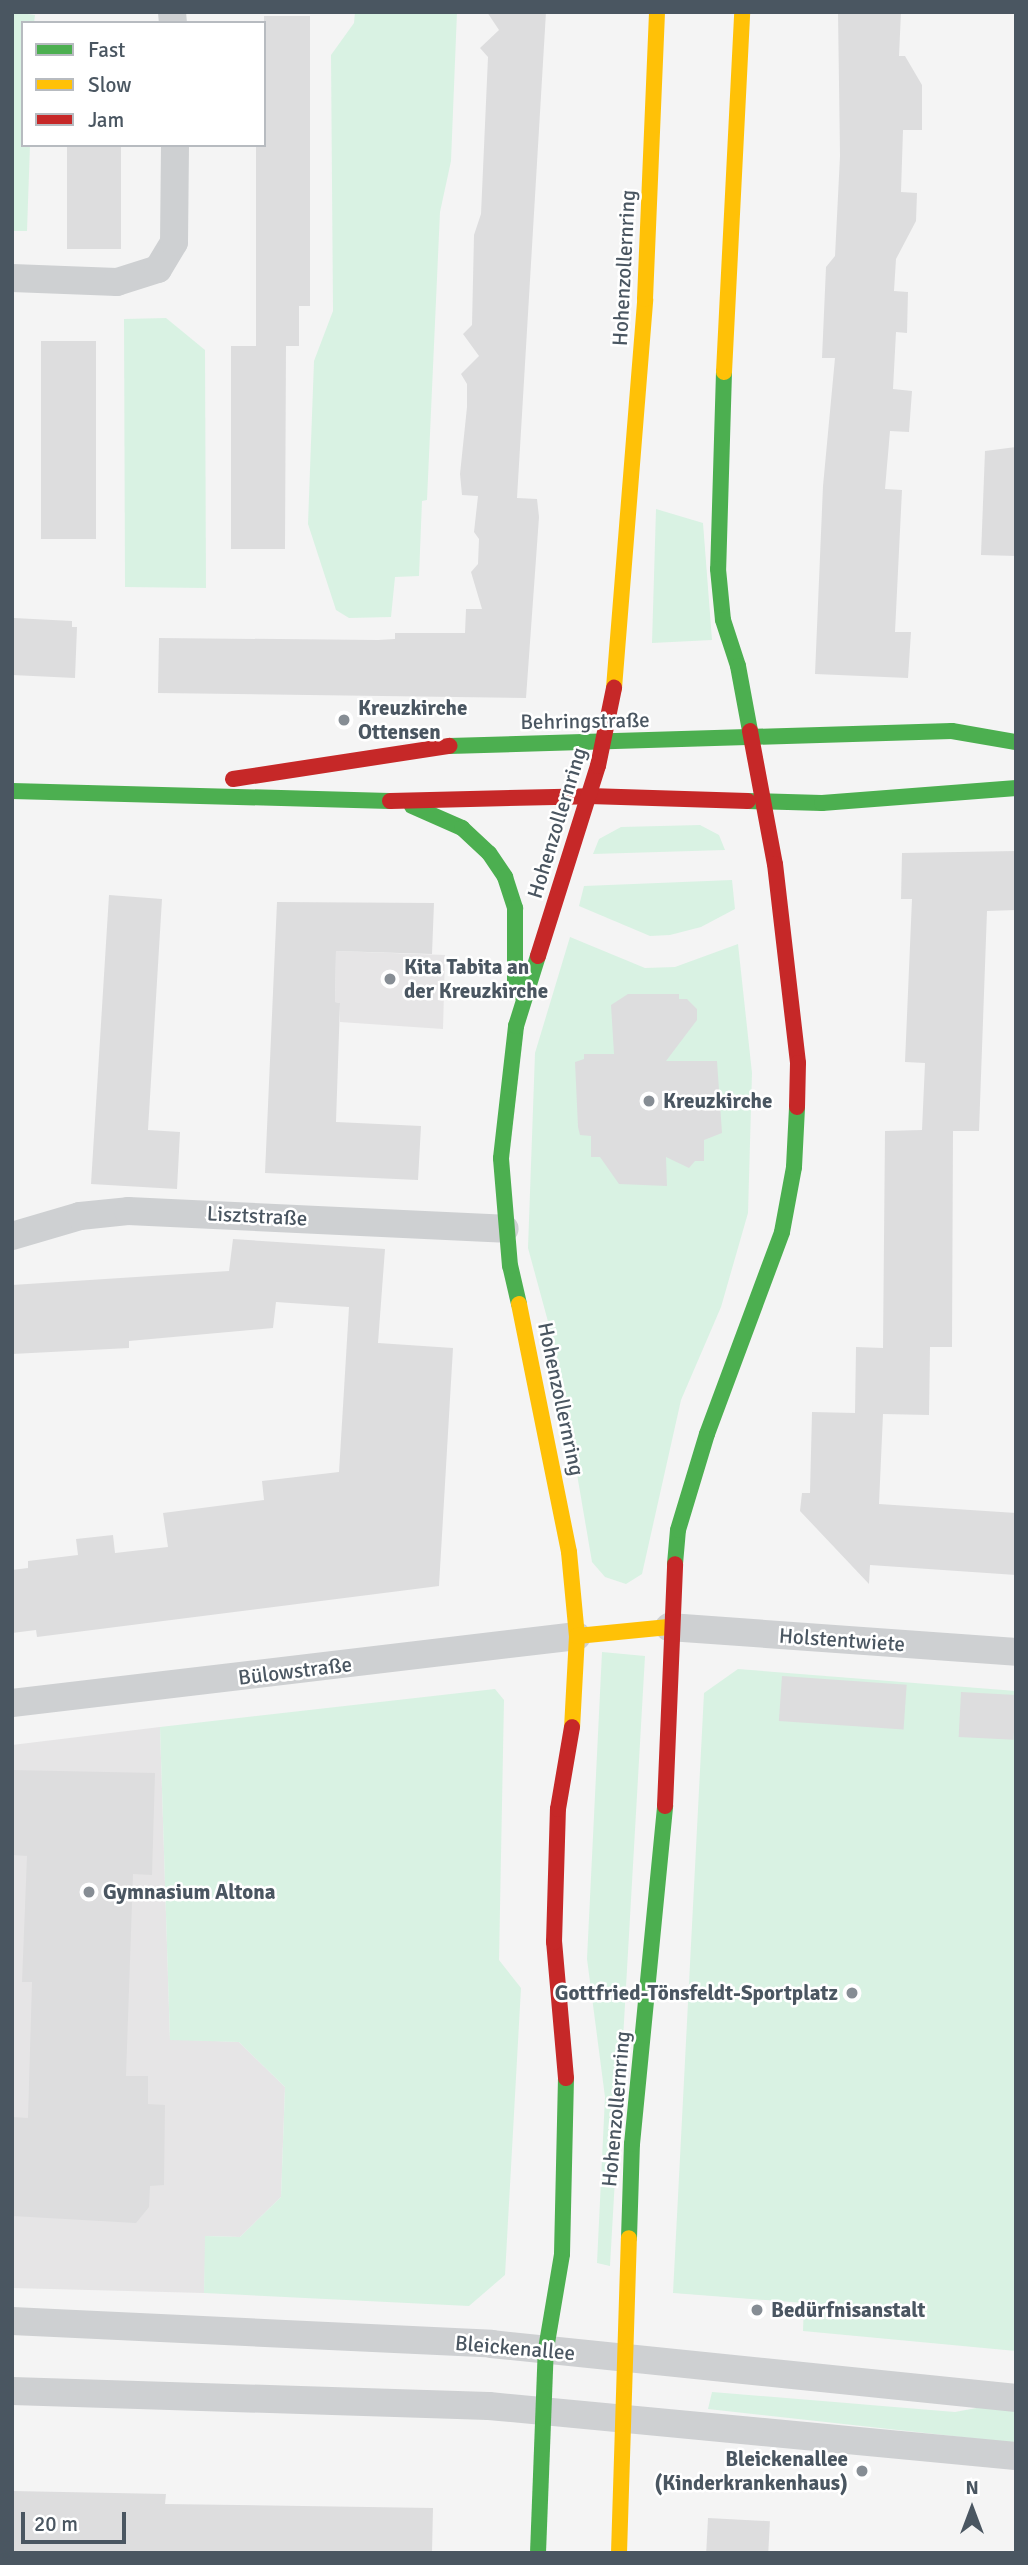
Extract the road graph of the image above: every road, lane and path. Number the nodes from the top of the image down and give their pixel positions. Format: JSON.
{"nodes":[{"id":1,"x":657,"y":12,"type":"edge"},
{"id":2,"x":742,"y":12,"type":"edge"},
{"id":3,"x":175,"y":147,"type":"edge"},
{"id":4,"x":12,"y":278,"type":"edge"},
{"id":5,"x":752,"y":739,"type":"junction"},
{"id":6,"x":603,"y":741,"type":"junction"},
{"id":7,"x":1016,"y":742,"type":"edge"},
{"id":8,"x":1016,"y":788,"type":"edge"},
{"id":9,"x":12,"y":791,"type":"edge"},
{"id":10,"x":158,"y":792,"type":"junction"},
{"id":11,"x":589,"y":796,"type":"junction"},
{"id":12,"x":397,"y":801,"type":"junction"},
{"id":13,"x":764,"y":801,"type":"junction"},
{"id":14,"x":516,"y":1026,"type":"junction"},
{"id":15,"x":505,"y":1229,"type":"junction"},
{"id":16,"x":12,"y":1236,"type":"edge"},
{"id":17,"x":669,"y":1627,"type":"junction"},
{"id":18,"x":577,"y":1636,"type":"junction"},
{"id":19,"x":1016,"y":1651,"type":"edge"},
{"id":20,"x":12,"y":1703,"type":"edge"},
{"id":21,"x":12,"y":2321,"type":"edge"},
{"id":22,"x":546,"y":2349,"type":"junction"},
{"id":23,"x":624,"y":2358,"type":"junction"},
{"id":24,"x":12,"y":2391,"type":"edge"},
{"id":25,"x":1016,"y":2398,"type":"edge"},
{"id":26,"x":543,"y":2413,"type":"junction"},
{"id":27,"x":624,"y":2422,"type":"junction"},
{"id":28,"x":1016,"y":2456,"type":"edge"},
{"id":29,"x":538,"y":2553,"type":"edge"},
{"id":30,"x":619,"y":2553,"type":"edge"}],
"edges":[{"from":1,"to":6,"type":"main road","name":"Hohenzollernring"},
{"from":2,"to":5,"type":"main road","name":"Hohenzollernring"},
{"from":3,"to":4,"type":"street"},
{"from":5,"to":6,"type":"main road","name":"Behringstraße"},
{"from":5,"to":7,"type":"main road","name":"Behringstraße"},
{"from":5,"to":13,"type":"main road","name":"Hohenzollernring"},
{"from":6,"to":10,"type":"main road","name":"Behringstraße"},
{"from":6,"to":11,"type":"main road","name":"Hohenzollernring"},
{"from":8,"to":13,"type":"main road","name":"Behringstraße"},
{"from":9,"to":10,"type":"main road","name":"Behringstraße"},
{"from":10,"to":12,"type":"main road","name":"Behringstraße"},
{"from":11,"to":12,"type":"main road","name":"Behringstraße"},
{"from":11,"to":13,"type":"main road","name":"Behringstraße"},
{"from":11,"to":14,"type":"main road","name":"Hohenzollernring"},
{"from":12,"to":14,"type":"main road"},
{"from":13,"to":17,"type":"main road","name":"Hohenzollernring"},
{"from":14,"to":15,"type":"main road","name":"Hohenzollernring"},
{"from":15,"to":16,"type":"street","name":"Lisztstraße"},
{"from":15,"to":18,"type":"main road","name":"Hohenzollernring"},
{"from":17,"to":18,"type":"main road"},
{"from":17,"to":19,"type":"street","name":"Holstentwiete"},
{"from":17,"to":23,"type":"main road","name":"Hohenzollernring"},
{"from":18,"to":20,"type":"street","name":"Bülowstraße"},
{"from":18,"to":22,"type":"main road","name":"Hohenzollernring"},
{"from":21,"to":22,"type":"street","name":"Bleickenallee"},
{"from":22,"to":23,"type":"street","name":"Bleickenallee"},
{"from":22,"to":26,"type":"main road","name":"Hohenzollernring"},
{"from":23,"to":25,"type":"street","name":"Bleickenallee"},
{"from":23,"to":27,"type":"main road","name":"Hohenzollernring"},
{"from":24,"to":26,"type":"street"},
{"from":26,"to":27,"type":"street"},
{"from":26,"to":29,"type":"main road","name":"Hohenzollernring"},
{"from":27,"to":28,"type":"street"},
{"from":27,"to":30,"type":"main road","name":"Hohenzollernring"}]}
